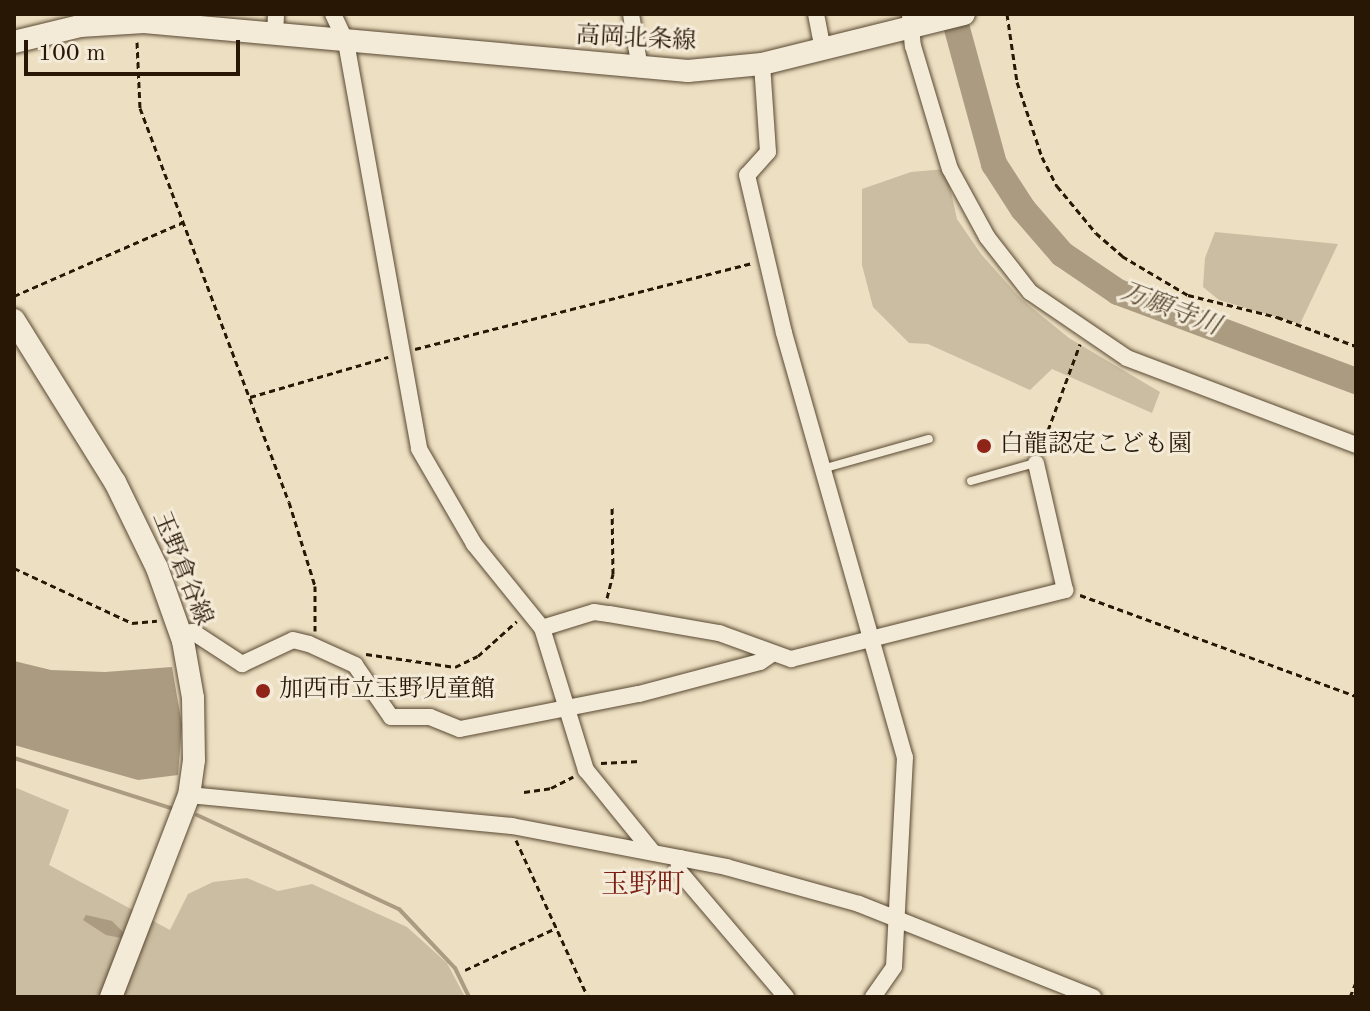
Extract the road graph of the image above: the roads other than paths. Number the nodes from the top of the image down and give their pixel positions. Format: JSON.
{"nodes":[{"id":1,"x":333,"y":14,"type":"edge"},
{"id":2,"x":631,"y":14,"type":"edge"},
{"id":3,"x":816,"y":14,"type":"edge"},
{"id":4,"x":964,"y":14,"type":"edge"},
{"id":5,"x":279,"y":20,"type":"edge"},
{"id":6,"x":913,"y":22,"type":"edge"},
{"id":7,"x":14,"y":42,"type":"edge"},
{"id":8,"x":346,"y":42,"type":"junction"},
{"id":9,"x":823,"y":49,"type":"junction"},
{"id":10,"x":762,"y":64,"type":"junction"},
{"id":11,"x":640,"y":69,"type":"junction"},
{"id":12,"x":14,"y":320,"type":"edge"},
{"id":13,"x":929,"y":439,"type":"dead end"},
{"id":14,"x":1356,"y":445,"type":"edge"},
{"id":15,"x":1036,"y":463,"type":"joint"},
{"id":16,"x":822,"y":469,"type":"junction"},
{"id":17,"x":971,"y":481,"type":"dead end"},
{"id":18,"x":179,"y":626,"type":"junction"},
{"id":19,"x":542,"y":628,"type":"junction"},
{"id":20,"x":868,"y":638,"type":"junction"},
{"id":21,"x":772,"y":654,"type":"junction"},
{"id":22,"x":566,"y":709,"type":"junction"},
{"id":23,"x":189,"y":795,"type":"junction"},
{"id":24,"x":651,"y":850,"type":"junction"},
{"id":25,"x":680,"y":858,"type":"junction"},
{"id":26,"x":897,"y":919,"type":"junction"},
{"id":27,"x":111,"y":997,"type":"edge"},
{"id":28,"x":786,"y":997,"type":"edge"},
{"id":29,"x":873,"y":997,"type":"edge"},
{"id":30,"x":1093,"y":997,"type":"edge"}],
"edges":[{"from":1,"to":8,"type":"street"},
{"from":2,"to":11,"type":"street"},
{"from":3,"to":9,"type":"street"},
{"from":4,"to":6,"type":"main road","name":"高岡北条線"},
{"from":5,"to":7,"type":"main road","name":"高岡北条線"},
{"from":5,"to":8,"type":"main road","name":"高岡北条線"},
{"from":6,"to":9,"type":"main road","name":"高岡北条線"},
{"from":6,"to":14,"type":"street"},
{"from":8,"to":11,"type":"main road","name":"高岡北条線"},
{"from":8,"to":19,"type":"street"},
{"from":9,"to":10,"type":"main road","name":"高岡北条線"},
{"from":10,"to":11,"type":"main road","name":"高岡北条線"},
{"from":10,"to":16,"type":"street"},
{"from":12,"to":18,"type":"main road","name":"玉野倉谷線"},
{"from":13,"to":16,"type":"lane"},
{"from":15,"to":17,"type":"lane"},
{"from":15,"to":20,"type":"street"},
{"from":16,"to":20,"type":"street"},
{"from":18,"to":22,"type":"street"},
{"from":18,"to":23,"type":"main road","name":"玉野倉谷線"},
{"from":19,"to":21,"type":"street"},
{"from":19,"to":22,"type":"street"},
{"from":20,"to":21,"type":"street"},
{"from":20,"to":26,"type":"street"},
{"from":21,"to":22,"type":"street"},
{"from":22,"to":24,"type":"street"},
{"from":23,"to":24,"type":"street"},
{"from":23,"to":27,"type":"main road","name":"玉野倉谷線"},
{"from":24,"to":25,"type":"street"},
{"from":25,"to":26,"type":"street"},
{"from":25,"to":28,"type":"street"},
{"from":26,"to":29,"type":"street"},
{"from":26,"to":30,"type":"street"}]}
